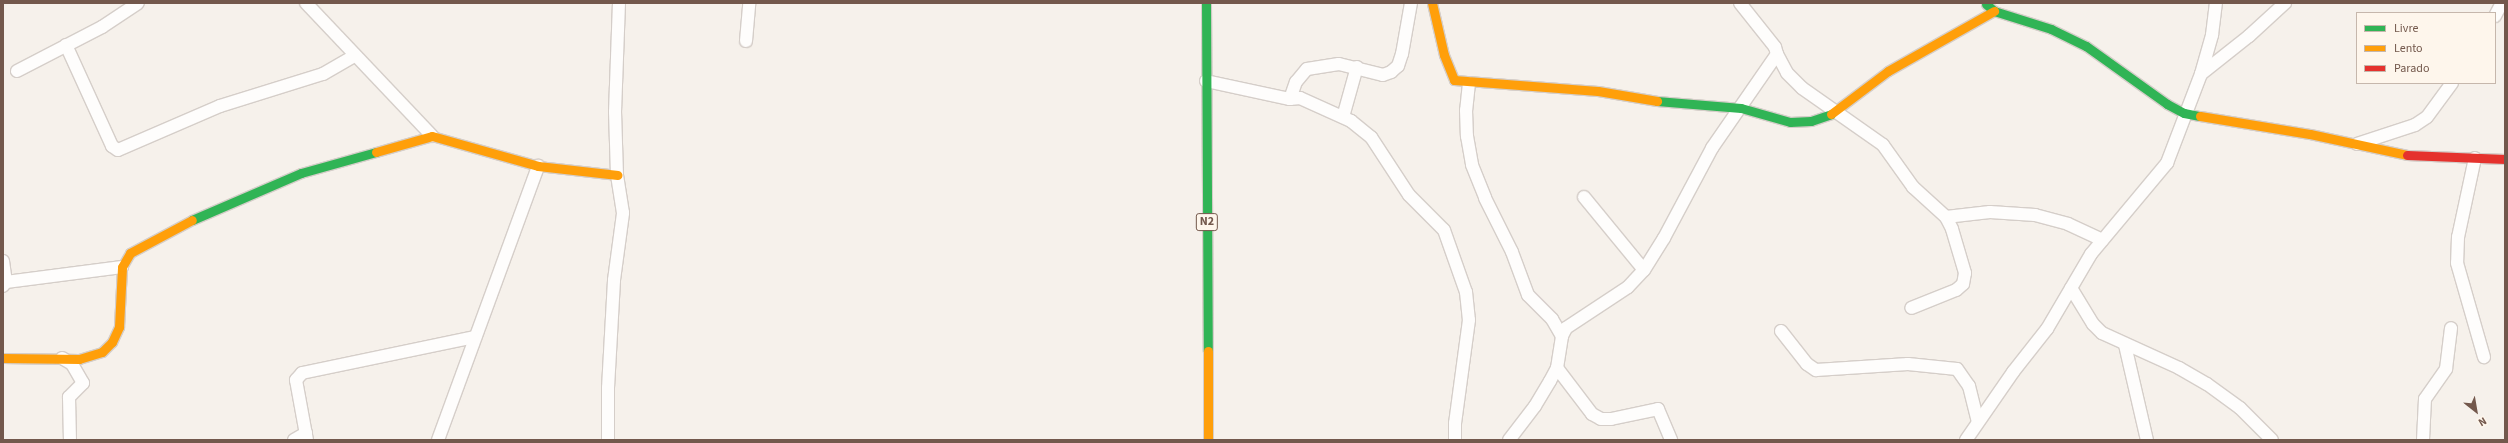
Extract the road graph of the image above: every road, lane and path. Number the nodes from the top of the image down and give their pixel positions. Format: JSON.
{"nodes":[{"id":1,"x":138,"y":3,"type":"edge"},
{"id":2,"x":306,"y":3,"type":"edge"},
{"id":3,"x":618,"y":3,"type":"edge"},
{"id":4,"x":749,"y":3,"type":"edge"},
{"id":5,"x":1206,"y":3,"type":"edge"},
{"id":6,"x":1411,"y":3,"type":"edge"},
{"id":7,"x":1432,"y":3,"type":"edge"},
{"id":8,"x":1984,"y":3,"type":"edge"},
{"id":9,"x":2216,"y":3,"type":"edge"},
{"id":10,"x":2285,"y":3,"type":"edge"},
{"id":11,"x":2502,"y":3,"type":"edge"},
{"id":12,"x":1744,"y":4,"type":"edge"},
{"id":13,"x":1994,"y":11,"type":"junction"},
{"id":14,"x":2496,"y":14,"type":"edge"},
{"id":15,"x":746,"y":41,"type":"dead end"},
{"id":16,"x":66,"y":46,"type":"junction"},
{"id":17,"x":1777,"y":54,"type":"junction"},
{"id":18,"x":354,"y":56,"type":"junction"},
{"id":19,"x":1357,"y":67,"type":"junction"},
{"id":20,"x":17,"y":71,"type":"dead end"},
{"id":21,"x":2201,"y":74,"type":"junction"},
{"id":22,"x":1206,"y":81,"type":"junction"},
{"id":23,"x":1469,"y":83,"type":"junction"},
{"id":24,"x":2451,"y":84,"type":"edge"},
{"id":25,"x":1290,"y":99,"type":"junction"},
{"id":26,"x":1741,"y":108,"type":"junction"},
{"id":27,"x":1836,"y":112,"type":"junction"},
{"id":28,"x":2184,"y":113,"type":"junction"},
{"id":29,"x":1344,"y":117,"type":"junction"},
{"id":30,"x":432,"y":136,"type":"junction"},
{"id":31,"x":2356,"y":145,"type":"junction"},
{"id":32,"x":2475,"y":158,"type":"junction"},
{"id":33,"x":2505,"y":160,"type":"edge"},
{"id":34,"x":538,"y":166,"type":"junction"},
{"id":35,"x":617,"y":175,"type":"junction"},
{"id":36,"x":1584,"y":197,"type":"dead end"},
{"id":37,"x":1946,"y":217,"type":"junction"},
{"id":38,"x":2103,"y":240,"type":"junction"},
{"id":39,"x":3,"y":261,"type":"edge"},
{"id":40,"x":122,"y":267,"type":"junction"},
{"id":41,"x":1644,"y":270,"type":"junction"},
{"id":42,"x":4,"y":284,"type":"edge"},
{"id":43,"x":2071,"y":288,"type":"junction"},
{"id":44,"x":1911,"y":308,"type":"dead end"},
{"id":45,"x":2451,"y":328,"type":"dead end"},
{"id":46,"x":1781,"y":331,"type":"dead end"},
{"id":47,"x":1562,"y":336,"type":"junction"},
{"id":48,"x":474,"y":337,"type":"junction"},
{"id":49,"x":2125,"y":345,"type":"junction"},
{"id":50,"x":2484,"y":357,"type":"dead end"},
{"id":51,"x":3,"y":358,"type":"edge"},
{"id":52,"x":62,"y":358,"type":"junction"},
{"id":53,"x":1557,"y":368,"type":"junction"},
{"id":54,"x":1978,"y":421,"type":"junction"},
{"id":55,"x":306,"y":437,"type":"edge"},
{"id":56,"x":2268,"y":438,"type":"edge"},
{"id":57,"x":70,"y":440,"type":"edge"},
{"id":58,"x":294,"y":440,"type":"edge"},
{"id":59,"x":438,"y":440,"type":"edge"},
{"id":60,"x":608,"y":440,"type":"edge"},
{"id":61,"x":1208,"y":440,"type":"edge"},
{"id":62,"x":1455,"y":440,"type":"edge"},
{"id":63,"x":1509,"y":440,"type":"edge"},
{"id":64,"x":1671,"y":440,"type":"edge"},
{"id":65,"x":1966,"y":440,"type":"edge"},
{"id":66,"x":2147,"y":440,"type":"edge"},
{"id":67,"x":2423,"y":440,"type":"edge"}],
"edges":[{"from":1,"to":16,"type":"street"},
{"from":2,"to":18,"type":"street"},
{"from":3,"to":35,"type":"street"},
{"from":4,"to":15,"type":"street"},
{"from":5,"to":22,"type":"street","number":"N2"},
{"from":6,"to":19,"type":"street"},
{"from":7,"to":23,"type":"street"},
{"from":8,"to":13,"type":"street"},
{"from":9,"to":21,"type":"street"},
{"from":10,"to":21,"type":"street"},
{"from":11,"to":14,"type":"street"},
{"from":12,"to":17,"type":"street"},
{"from":13,"to":27,"type":"street"},
{"from":13,"to":28,"type":"street"},
{"from":16,"to":18,"type":"street"},
{"from":16,"to":20,"type":"street"},
{"from":17,"to":26,"type":"street"},
{"from":17,"to":27,"type":"street"},
{"from":18,"to":30,"type":"street"},
{"from":19,"to":25,"type":"street"},
{"from":19,"to":29,"type":"street"},
{"from":21,"to":28,"type":"street"},
{"from":22,"to":25,"type":"street"},
{"from":22,"to":61,"type":"street","number":"N2"},
{"from":23,"to":26,"type":"street"},
{"from":23,"to":47,"type":"street"},
{"from":24,"to":31,"type":"street"},
{"from":25,"to":29,"type":"street"},
{"from":26,"to":27,"type":"street"},
{"from":26,"to":41,"type":"street"},
{"from":27,"to":37,"type":"street"},
{"from":28,"to":31,"type":"street"},
{"from":28,"to":38,"type":"street"},
{"from":29,"to":62,"type":"street"},
{"from":30,"to":34,"type":"street"},
{"from":30,"to":40,"type":"street"},
{"from":31,"to":32,"type":"street"},
{"from":32,"to":33,"type":"street"},
{"from":32,"to":50,"type":"street"},
{"from":34,"to":35,"type":"street"},
{"from":34,"to":48,"type":"street"},
{"from":35,"to":60,"type":"street"},
{"from":36,"to":41,"type":"street"},
{"from":37,"to":38,"type":"street"},
{"from":37,"to":44,"type":"street"},
{"from":38,"to":43,"type":"street"},
{"from":39,"to":42,"type":"street"},
{"from":40,"to":42,"type":"street"},
{"from":40,"to":52,"type":"street"},
{"from":41,"to":47,"type":"street"},
{"from":43,"to":49,"type":"street"},
{"from":43,"to":54,"type":"street"},
{"from":45,"to":67,"type":"street"},
{"from":46,"to":54,"type":"street"},
{"from":47,"to":53,"type":"street"},
{"from":48,"to":55,"type":"street"},
{"from":48,"to":59,"type":"street"},
{"from":49,"to":56,"type":"street"},
{"from":49,"to":66,"type":"street"},
{"from":51,"to":52,"type":"street"},
{"from":52,"to":57,"type":"street"},
{"from":53,"to":63,"type":"street"},
{"from":53,"to":64,"type":"street"},
{"from":54,"to":65,"type":"street"},
{"from":55,"to":58,"type":"street"}]}
